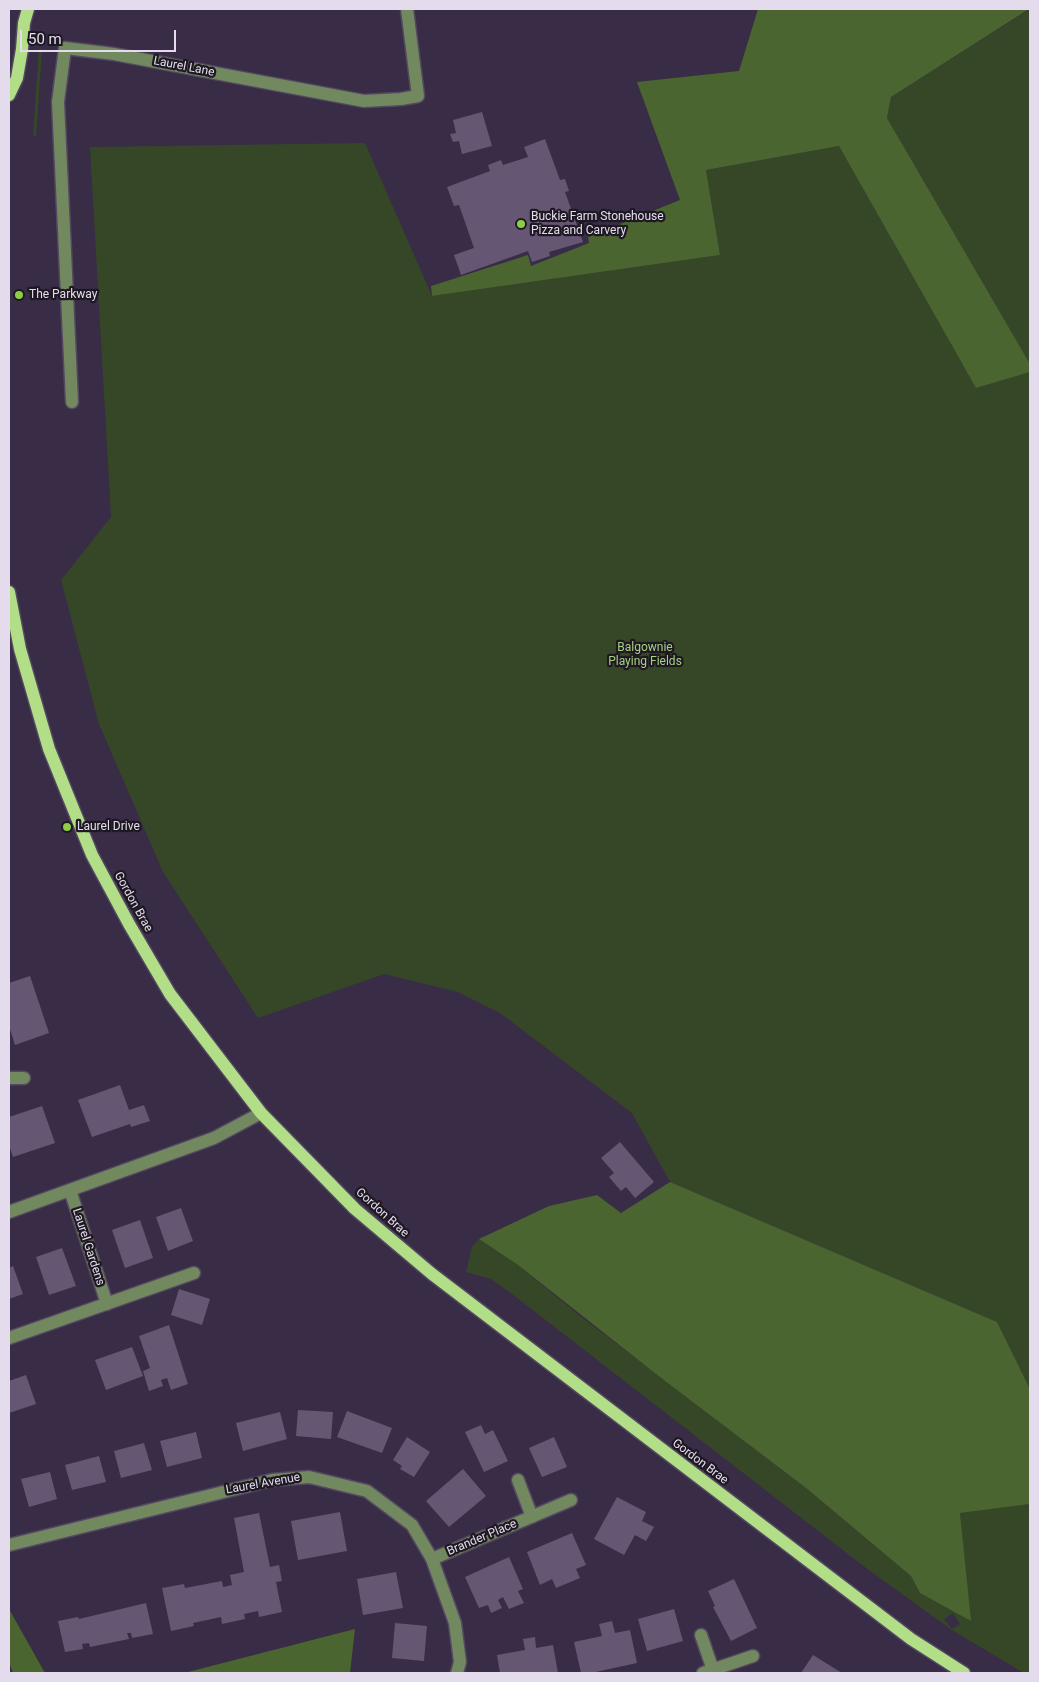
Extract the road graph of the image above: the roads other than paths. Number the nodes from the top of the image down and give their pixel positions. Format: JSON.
{"nodes":[{"id":1,"x":28,"y":9,"type":"edge"},
{"id":2,"x":407,"y":9,"type":"edge"},
{"id":3,"x":9,"y":94,"type":"edge"},
{"id":4,"x":72,"y":402,"type":"dead end"},
{"id":5,"x":9,"y":592,"type":"edge"},
{"id":6,"x":9,"y":1078,"type":"edge"},
{"id":7,"x":24,"y":1078,"type":"dead end"},
{"id":8,"x":261,"y":1113,"type":"junction"},
{"id":9,"x":70,"y":1190,"type":"junction"},
{"id":10,"x":9,"y":1212,"type":"edge"},
{"id":11,"x":194,"y":1273,"type":"dead end"},
{"id":12,"x":107,"y":1304,"type":"junction"},
{"id":13,"x":9,"y":1338,"type":"edge"},
{"id":14,"x":518,"y":1480,"type":"dead end"},
{"id":15,"x":572,"y":1500,"type":"dead end"},
{"id":16,"x":532,"y":1516,"type":"junction"},
{"id":17,"x":9,"y":1545,"type":"edge"},
{"id":18,"x":432,"y":1559,"type":"junction"},
{"id":19,"x":701,"y":1635,"type":"dead end"},
{"id":20,"x":753,"y":1656,"type":"dead end"},
{"id":21,"x":708,"y":1672,"type":"edge"},
{"id":22,"x":458,"y":1673,"type":"edge"},
{"id":23,"x":964,"y":1673,"type":"edge"}],
"edges":[{"from":1,"to":3,"type":"main road"},
{"from":2,"to":4,"type":"street","name":"Laurel Lane"},
{"from":5,"to":8,"type":"main road","name":"Gordon Brae"},
{"from":6,"to":7,"type":"street"},
{"from":8,"to":9,"type":"street"},
{"from":8,"to":23,"type":"main road","name":"Gordon Brae"},
{"from":9,"to":10,"type":"street"},
{"from":9,"to":12,"type":"street","name":"Laurel Gardens"},
{"from":11,"to":12,"type":"street"},
{"from":12,"to":13,"type":"street"},
{"from":14,"to":16,"type":"street","name":"Brander Place"},
{"from":15,"to":16,"type":"street","name":"Brander Place"},
{"from":16,"to":18,"type":"street","name":"Brander Place"},
{"from":17,"to":18,"type":"street","name":"Laurel Avenue"},
{"from":18,"to":22,"type":"street","name":"Laurel Avenue"},
{"from":19,"to":21,"type":"street"},
{"from":20,"to":21,"type":"street"}]}
